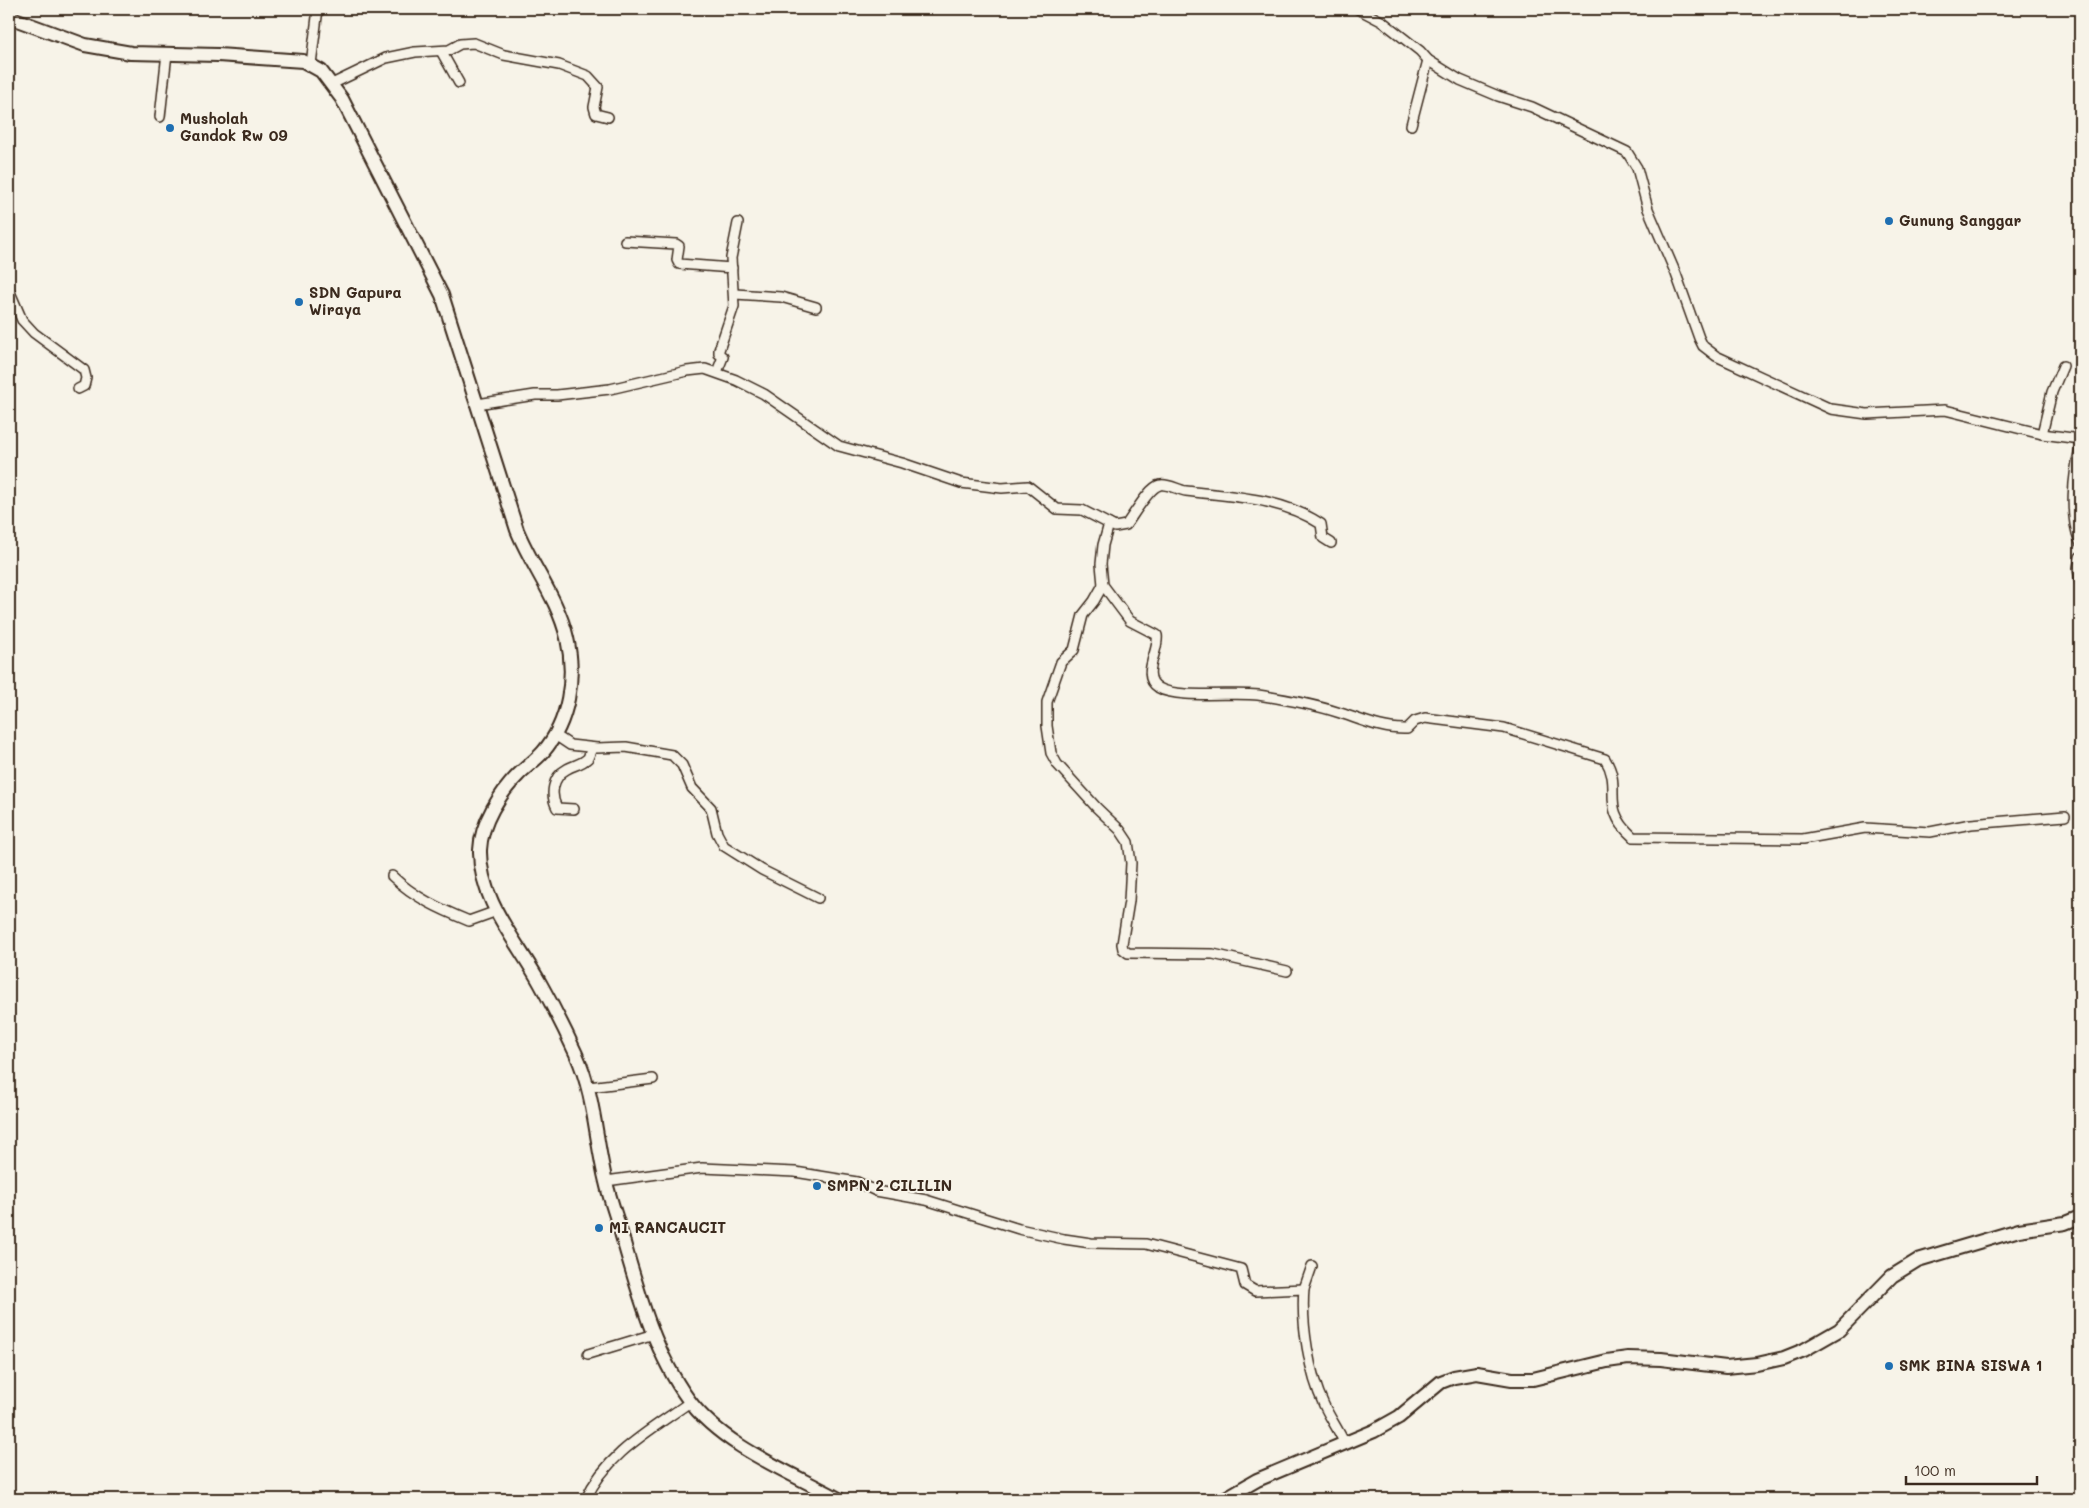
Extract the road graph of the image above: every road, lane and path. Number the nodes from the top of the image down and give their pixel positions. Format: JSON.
{"nodes":[{"id":1,"x":318,"y":9,"type":"edge"},
{"id":2,"x":1358,"y":9,"type":"edge"},
{"id":3,"x":9,"y":17,"type":"edge"},
{"id":4,"x":441,"y":51,"type":"junction"},
{"id":5,"x":167,"y":53,"type":"junction"},
{"id":6,"x":1428,"y":60,"type":"junction"},
{"id":7,"x":311,"y":64,"type":"junction"},
{"id":8,"x":459,"y":83,"type":"dead end"},
{"id":9,"x":332,"y":84,"type":"junction"},
{"id":10,"x":160,"y":117,"type":"dead end"},
{"id":11,"x":608,"y":117,"type":"dead end"},
{"id":12,"x":1410,"y":125,"type":"dead end"},
{"id":13,"x":738,"y":223,"type":"dead end"},
{"id":14,"x":625,"y":241,"type":"dead end"},
{"id":15,"x":732,"y":268,"type":"junction"},
{"id":16,"x":9,"y":290,"type":"edge"},
{"id":17,"x":735,"y":294,"type":"junction"},
{"id":18,"x":816,"y":307,"type":"dead end"},
{"id":19,"x":2062,"y":366,"type":"dead end"},
{"id":20,"x":717,"y":372,"type":"junction"},
{"id":21,"x":78,"y":389,"type":"dead end"},
{"id":22,"x":478,"y":404,"type":"junction"},
{"id":23,"x":2042,"y":434,"type":"junction"},
{"id":24,"x":2080,"y":439,"type":"edge"},
{"id":25,"x":2080,"y":449,"type":"edge"},
{"id":26,"x":2078,"y":469,"type":"edge"},
{"id":27,"x":1109,"y":524,"type":"junction"},
{"id":28,"x":2080,"y":542,"type":"edge"},
{"id":29,"x":1332,"y":543,"type":"dead end"},
{"id":30,"x":2080,"y":557,"type":"edge"},
{"id":31,"x":2080,"y":582,"type":"edge"},
{"id":32,"x":1104,"y":585,"type":"junction"},
{"id":33,"x":555,"y":735,"type":"junction"},
{"id":34,"x":592,"y":748,"type":"junction"},
{"id":35,"x":574,"y":810,"type":"dead end"},
{"id":36,"x":2065,"y":816,"type":"dead end"},
{"id":37,"x":392,"y":876,"type":"dead end"},
{"id":38,"x":818,"y":898,"type":"dead end"},
{"id":39,"x":497,"y":911,"type":"junction"},
{"id":40,"x":1287,"y":971,"type":"dead end"},
{"id":41,"x":653,"y":1079,"type":"dead end"},
{"id":42,"x":589,"y":1087,"type":"junction"},
{"id":43,"x":606,"y":1181,"type":"junction"},
{"id":44,"x":2080,"y":1216,"type":"edge"},
{"id":45,"x":1312,"y":1266,"type":"dead end"},
{"id":46,"x":1304,"y":1289,"type":"junction"},
{"id":47,"x":654,"y":1334,"type":"junction"},
{"id":48,"x":588,"y":1354,"type":"dead end"},
{"id":49,"x":690,"y":1402,"type":"junction"},
{"id":50,"x":1344,"y":1442,"type":"junction"},
{"id":51,"x":586,"y":1499,"type":"edge"},
{"id":52,"x":840,"y":1499,"type":"edge"},
{"id":53,"x":1224,"y":1499,"type":"edge"}],
"edges":[{"from":1,"to":7,"type":"street"},
{"from":2,"to":6,"type":"street"},
{"from":3,"to":5,"type":"main road"},
{"from":4,"to":8,"type":"street"},
{"from":4,"to":9,"type":"street"},
{"from":4,"to":11,"type":"street"},
{"from":5,"to":7,"type":"main road"},
{"from":5,"to":10,"type":"street"},
{"from":6,"to":12,"type":"street"},
{"from":6,"to":23,"type":"street"},
{"from":7,"to":9,"type":"main road"},
{"from":9,"to":22,"type":"main road"},
{"from":13,"to":15,"type":"street"},
{"from":14,"to":15,"type":"street"},
{"from":15,"to":17,"type":"street"},
{"from":16,"to":21,"type":"street"},
{"from":17,"to":18,"type":"street"},
{"from":17,"to":20,"type":"street"},
{"from":19,"to":23,"type":"street"},
{"from":20,"to":22,"type":"street"},
{"from":20,"to":27,"type":"street"},
{"from":22,"to":33,"type":"main road"},
{"from":23,"to":24,"type":"street"},
{"from":25,"to":26,"type":"street"},
{"from":26,"to":28,"type":"street"},
{"from":27,"to":29,"type":"street"},
{"from":27,"to":32,"type":"street"},
{"from":30,"to":31,"type":"street"},
{"from":32,"to":36,"type":"street"},
{"from":32,"to":40,"type":"street"},
{"from":33,"to":34,"type":"street"},
{"from":33,"to":39,"type":"main road"},
{"from":34,"to":35,"type":"street"},
{"from":34,"to":38,"type":"street"},
{"from":37,"to":39,"type":"street"},
{"from":39,"to":42,"type":"main road"},
{"from":41,"to":42,"type":"street"},
{"from":42,"to":43,"type":"main road"},
{"from":43,"to":46,"type":"street"},
{"from":43,"to":47,"type":"main road"},
{"from":44,"to":50,"type":"main road"},
{"from":45,"to":46,"type":"street"},
{"from":46,"to":50,"type":"street"},
{"from":47,"to":48,"type":"street"},
{"from":47,"to":49,"type":"main road"},
{"from":49,"to":51,"type":"street"},
{"from":49,"to":52,"type":"main road"},
{"from":50,"to":53,"type":"main road"}]}
